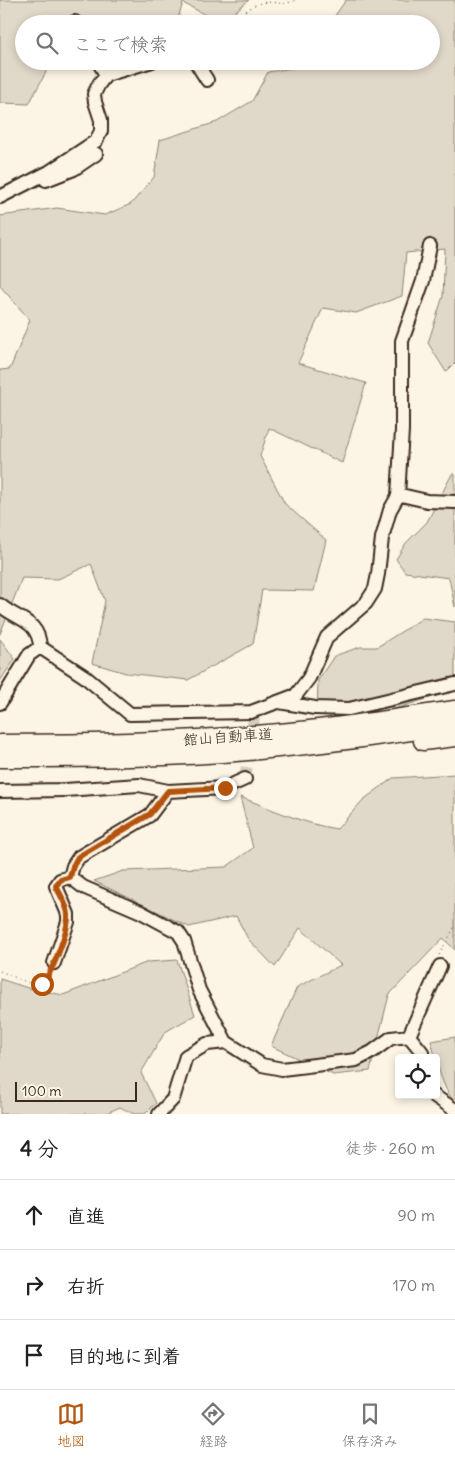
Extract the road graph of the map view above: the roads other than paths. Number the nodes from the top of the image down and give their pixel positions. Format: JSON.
{"nodes":[{"id":1,"x":103,"y":70,"type":"edge"},
{"id":2,"x":122,"y":70,"type":"edge"},
{"id":3,"x":201,"y":70,"type":"edge"},
{"id":4,"x":106,"y":75,"type":"junction"},
{"id":5,"x":207,"y":80,"type":"dead end"},
{"id":6,"x":96,"y":154,"type":"dead end"},
{"id":7,"x":26,"y":183,"type":"junction"},
{"id":8,"x":0,"y":197,"type":"edge"},
{"id":9,"x":430,"y":246,"type":"dead end"},
{"id":10,"x":398,"y":496,"type":"junction"},
{"id":11,"x":455,"y":502,"type":"edge"},
{"id":12,"x":0,"y":605,"type":"edge"},
{"id":13,"x":40,"y":647,"type":"junction"},
{"id":14,"x":455,"y":684,"type":"edge"},
{"id":15,"x":279,"y":702,"type":"junction"},
{"id":16,"x":0,"y":703,"type":"edge"},
{"id":17,"x":455,"y":710,"type":"edge"},
{"id":18,"x":455,"y":724,"type":"edge"},
{"id":19,"x":455,"y":737,"type":"edge"},
{"id":20,"x":0,"y":744,"type":"edge"},
{"id":21,"x":132,"y":757,"type":"junction"},
{"id":22,"x":0,"y":758,"type":"edge"},
{"id":23,"x":245,"y":779,"type":"dead end"},
{"id":24,"x":0,"y":791,"type":"edge"},
{"id":25,"x":168,"y":791,"type":"junction"},
{"id":26,"x":70,"y":877,"type":"junction"},
{"id":27,"x":54,"y":963,"type":"road end"},
{"id":28,"x":440,"y":966,"type":"road end"},
{"id":29,"x":409,"y":1036,"type":"junction"},
{"id":30,"x":226,"y":1042,"type":"junction"},
{"id":31,"x":422,"y":1054,"type":"edge"},
{"id":32,"x":439,"y":1099,"type":"edge"},
{"id":33,"x":455,"y":1110,"type":"edge"},
{"id":34,"x":160,"y":1114,"type":"edge"}],
"edges":[{"from":1,"to":4,"type":"street"},
{"from":2,"to":4,"type":"street"},
{"from":3,"to":5,"type":"street"},
{"from":4,"to":7,"type":"street"},
{"from":6,"to":7,"type":"street"},
{"from":7,"to":8,"type":"street"},
{"from":9,"to":10,"type":"street"},
{"from":10,"to":11,"type":"street"},
{"from":10,"to":15,"type":"street"},
{"from":12,"to":13,"type":"street"},
{"from":13,"to":15,"type":"street"},
{"from":13,"to":16,"type":"street"},
{"from":14,"to":15,"type":"street"},
{"from":17,"to":20,"type":"highway","name":"館山自動車道"},
{"from":18,"to":21,"type":"highway","name":"館山自動車道"},
{"from":19,"to":21,"type":"highway"},
{"from":21,"to":22,"type":"highway","name":"館山自動車道"},
{"from":23,"to":25,"type":"street"},
{"from":24,"to":25,"type":"street"},
{"from":25,"to":26,"type":"street"},
{"from":26,"to":27,"type":"street"},
{"from":26,"to":30,"type":"street"},
{"from":28,"to":29,"type":"street"},
{"from":29,"to":30,"type":"street"},
{"from":29,"to":31,"type":"street"},
{"from":30,"to":34,"type":"street"},
{"from":32,"to":33,"type":"street"}]}
